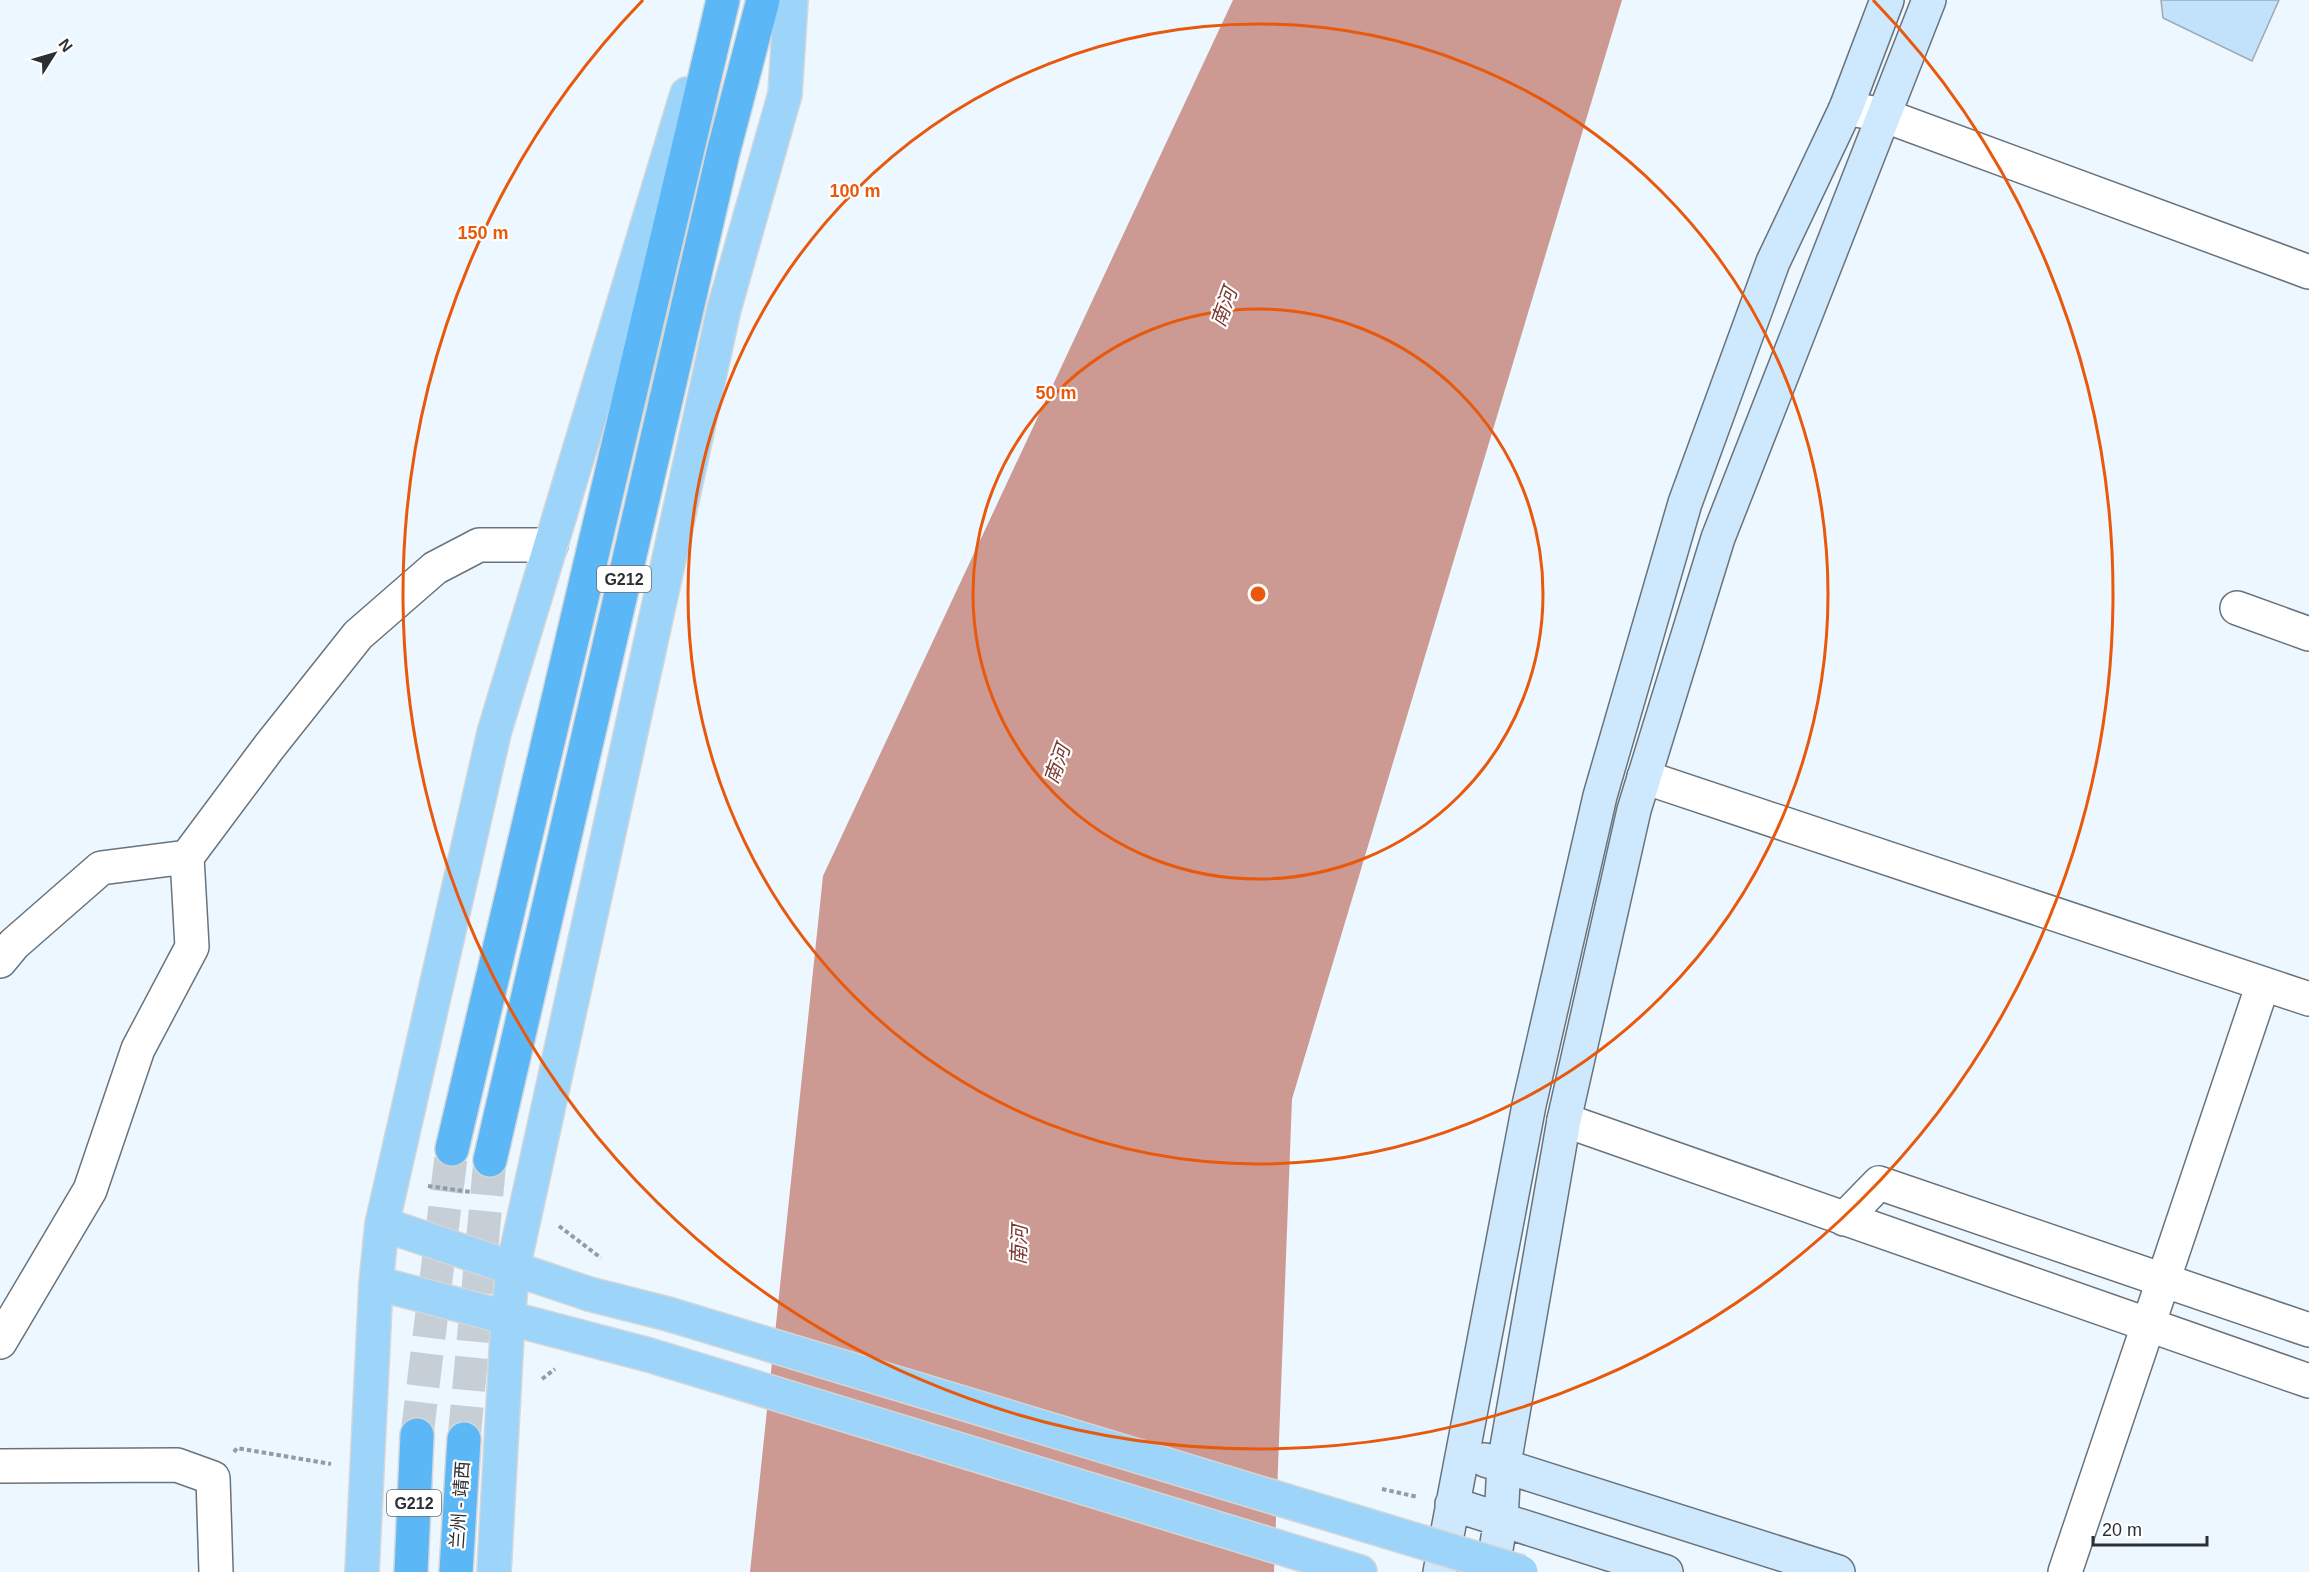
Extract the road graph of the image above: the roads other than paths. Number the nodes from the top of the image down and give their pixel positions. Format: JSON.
{"nodes":[{"id":1,"x":715,"y":0,"type":"edge"},
{"id":2,"x":723,"y":0,"type":"edge"},
{"id":3,"x":763,"y":0,"type":"edge"},
{"id":4,"x":791,"y":0,"type":"edge"},
{"id":5,"x":1887,"y":0,"type":"edge"},
{"id":6,"x":1929,"y":0,"type":"edge"},
{"id":7,"x":1846,"y":108,"type":"junction"},
{"id":8,"x":1883,"y":115,"type":"junction"},
{"id":9,"x":2309,"y":272,"type":"edge"},
{"id":10,"x":551,"y":545,"type":"junction"},
{"id":11,"x":2237,"y":608,"type":"dead end"},
{"id":12,"x":2309,"y":634,"type":"edge"},
{"id":13,"x":1644,"y":777,"type":"junction"},
{"id":14,"x":187,"y":857,"type":"junction"},
{"id":15,"x":0,"y":961,"type":"edge"},
{"id":16,"x":2263,"y":984,"type":"junction"},
{"id":17,"x":2309,"y":999,"type":"edge"},
{"id":18,"x":1564,"y":1120,"type":"junction"},
{"id":19,"x":452,"y":1149,"type":"tunnel mouth"},
{"id":20,"x":490,"y":1160,"type":"tunnel mouth"},
{"id":21,"x":1844,"y":1219,"type":"junction"},
{"id":22,"x":382,"y":1224,"type":"junction"},
{"id":23,"x":513,"y":1268,"type":"junction"},
{"id":24,"x":2164,"y":1280,"type":"junction"},
{"id":25,"x":376,"y":1282,"type":"junction"},
{"id":26,"x":508,"y":1317,"type":"junction"},
{"id":27,"x":2149,"y":1325,"type":"junction"},
{"id":28,"x":2309,"y":1330,"type":"edge"},
{"id":29,"x":0,"y":1342,"type":"edge"},
{"id":30,"x":2309,"y":1381,"type":"edge"},
{"id":31,"x":417,"y":1435,"type":"tunnel mouth"},
{"id":32,"x":464,"y":1439,"type":"tunnel mouth"},
{"id":33,"x":1461,"y":1455,"type":"junction"},
{"id":34,"x":1504,"y":1464,"type":"junction"},
{"id":35,"x":0,"y":1466,"type":"edge"},
{"id":36,"x":1452,"y":1504,"type":"junction"},
{"id":37,"x":1501,"y":1520,"type":"junction"},
{"id":38,"x":216,"y":1572,"type":"edge"},
{"id":39,"x":362,"y":1572,"type":"edge"},
{"id":40,"x":411,"y":1572,"type":"edge"},
{"id":41,"x":456,"y":1572,"type":"edge"},
{"id":42,"x":494,"y":1572,"type":"edge"},
{"id":43,"x":1360,"y":1572,"type":"edge"},
{"id":44,"x":1440,"y":1572,"type":"edge"},
{"id":45,"x":1492,"y":1572,"type":"edge"},
{"id":46,"x":1521,"y":1572,"type":"edge"},
{"id":47,"x":1666,"y":1572,"type":"edge"},
{"id":48,"x":1838,"y":1572,"type":"edge"},
{"id":49,"x":2066,"y":1572,"type":"edge"}],
"edges":[{"from":1,"to":10,"type":"main road"},
{"from":2,"to":19,"type":"highway","number":"G212"},
{"from":3,"to":20,"type":"highway","number":"G212"},
{"from":4,"to":23,"type":"main road"},
{"from":5,"to":7,"type":"street"},
{"from":6,"to":8,"type":"street"},
{"from":7,"to":8,"type":"street"},
{"from":7,"to":33,"type":"street"},
{"from":8,"to":9,"type":"street"},
{"from":8,"to":13,"type":"street"},
{"from":10,"to":14,"type":"street"},
{"from":10,"to":22,"type":"main road"},
{"from":11,"to":12,"type":"street"},
{"from":13,"to":16,"type":"street"},
{"from":13,"to":18,"type":"street"},
{"from":14,"to":15,"type":"street"},
{"from":14,"to":29,"type":"street"},
{"from":16,"to":17,"type":"street"},
{"from":16,"to":24,"type":"street"},
{"from":18,"to":21,"type":"street"},
{"from":18,"to":34,"type":"street"},
{"from":21,"to":24,"type":"street"},
{"from":21,"to":27,"type":"street"},
{"from":22,"to":23,"type":"main road"},
{"from":22,"to":25,"type":"main road"},
{"from":23,"to":26,"type":"main road"},
{"from":23,"to":46,"type":"main road","bridge":true},
{"from":24,"to":27,"type":"street"},
{"from":24,"to":28,"type":"street"},
{"from":25,"to":26,"type":"main road"},
{"from":25,"to":39,"type":"main road"},
{"from":26,"to":42,"type":"main road"},
{"from":26,"to":43,"type":"main road"},
{"from":27,"to":30,"type":"street"},
{"from":27,"to":49,"type":"street"},
{"from":31,"to":40,"type":"highway","number":"G212"},
{"from":32,"to":41,"type":"highway","name":"兰州 - 靖西","number":"G212"},
{"from":33,"to":34,"type":"street"},
{"from":33,"to":36,"type":"street"},
{"from":34,"to":37,"type":"street"},
{"from":34,"to":48,"type":"street"},
{"from":35,"to":38,"type":"street"},
{"from":36,"to":37,"type":"street"},
{"from":36,"to":44,"type":"street"},
{"from":37,"to":45,"type":"street"},
{"from":37,"to":47,"type":"street"}]}
